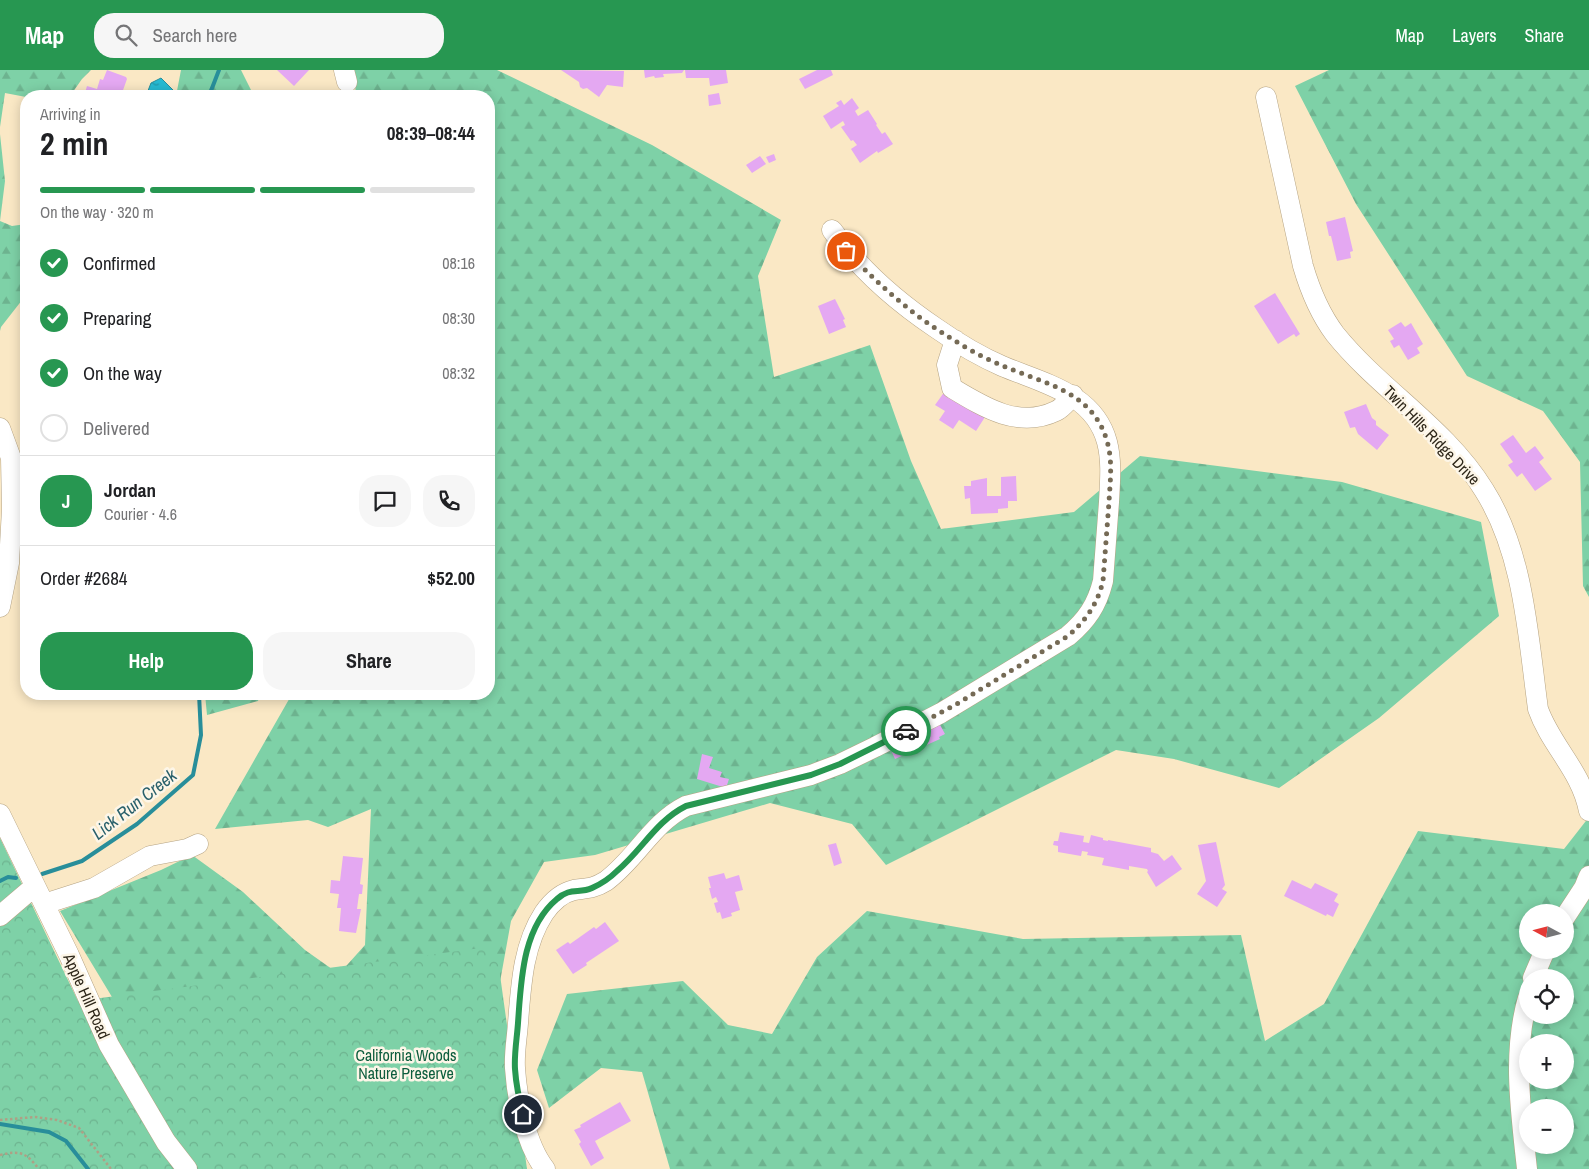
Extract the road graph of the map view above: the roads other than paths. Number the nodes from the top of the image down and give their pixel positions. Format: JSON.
{"nodes":[{"id":1,"x":1266,"y":97,"type":"dead end"},
{"id":2,"x":832,"y":230,"type":"dead end"},
{"id":3,"x":955,"y":340,"type":"junction"},
{"id":4,"x":1073,"y":395,"type":"junction"},
{"id":5,"x":0,"y":428,"type":"edge"},
{"id":6,"x":0,"y":606,"type":"edge"},
{"id":7,"x":1589,"y":811,"type":"edge"},
{"id":8,"x":0,"y":814,"type":"edge"},
{"id":9,"x":198,"y":844,"type":"dead end"},
{"id":10,"x":1589,"y":876,"type":"edge"},
{"id":11,"x":40,"y":895,"type":"junction"},
{"id":12,"x":1574,"y":904,"type":"edge"},
{"id":13,"x":0,"y":916,"type":"edge"},
{"id":14,"x":1523,"y":1024,"type":"edge"},
{"id":15,"x":187,"y":1169,"type":"edge"},
{"id":16,"x":545,"y":1169,"type":"edge"},
{"id":17,"x":1527,"y":1169,"type":"edge"}],
"edges":[{"from":1,"to":7,"type":"street","name":"Twin Hills Ridge Drive"},
{"from":2,"to":3,"type":"street"},
{"from":3,"to":4,"type":"street"},
{"from":3,"to":4,"type":"street"},
{"from":4,"to":16,"type":"street"},
{"from":5,"to":6,"type":"street"},
{"from":8,"to":11,"type":"street","name":"Apple Hill Road"},
{"from":9,"to":11,"type":"street"},
{"from":10,"to":12,"type":"street"},
{"from":11,"to":13,"type":"street"},
{"from":11,"to":15,"type":"street","name":"Apple Hill Road"},
{"from":14,"to":17,"type":"street"}]}
